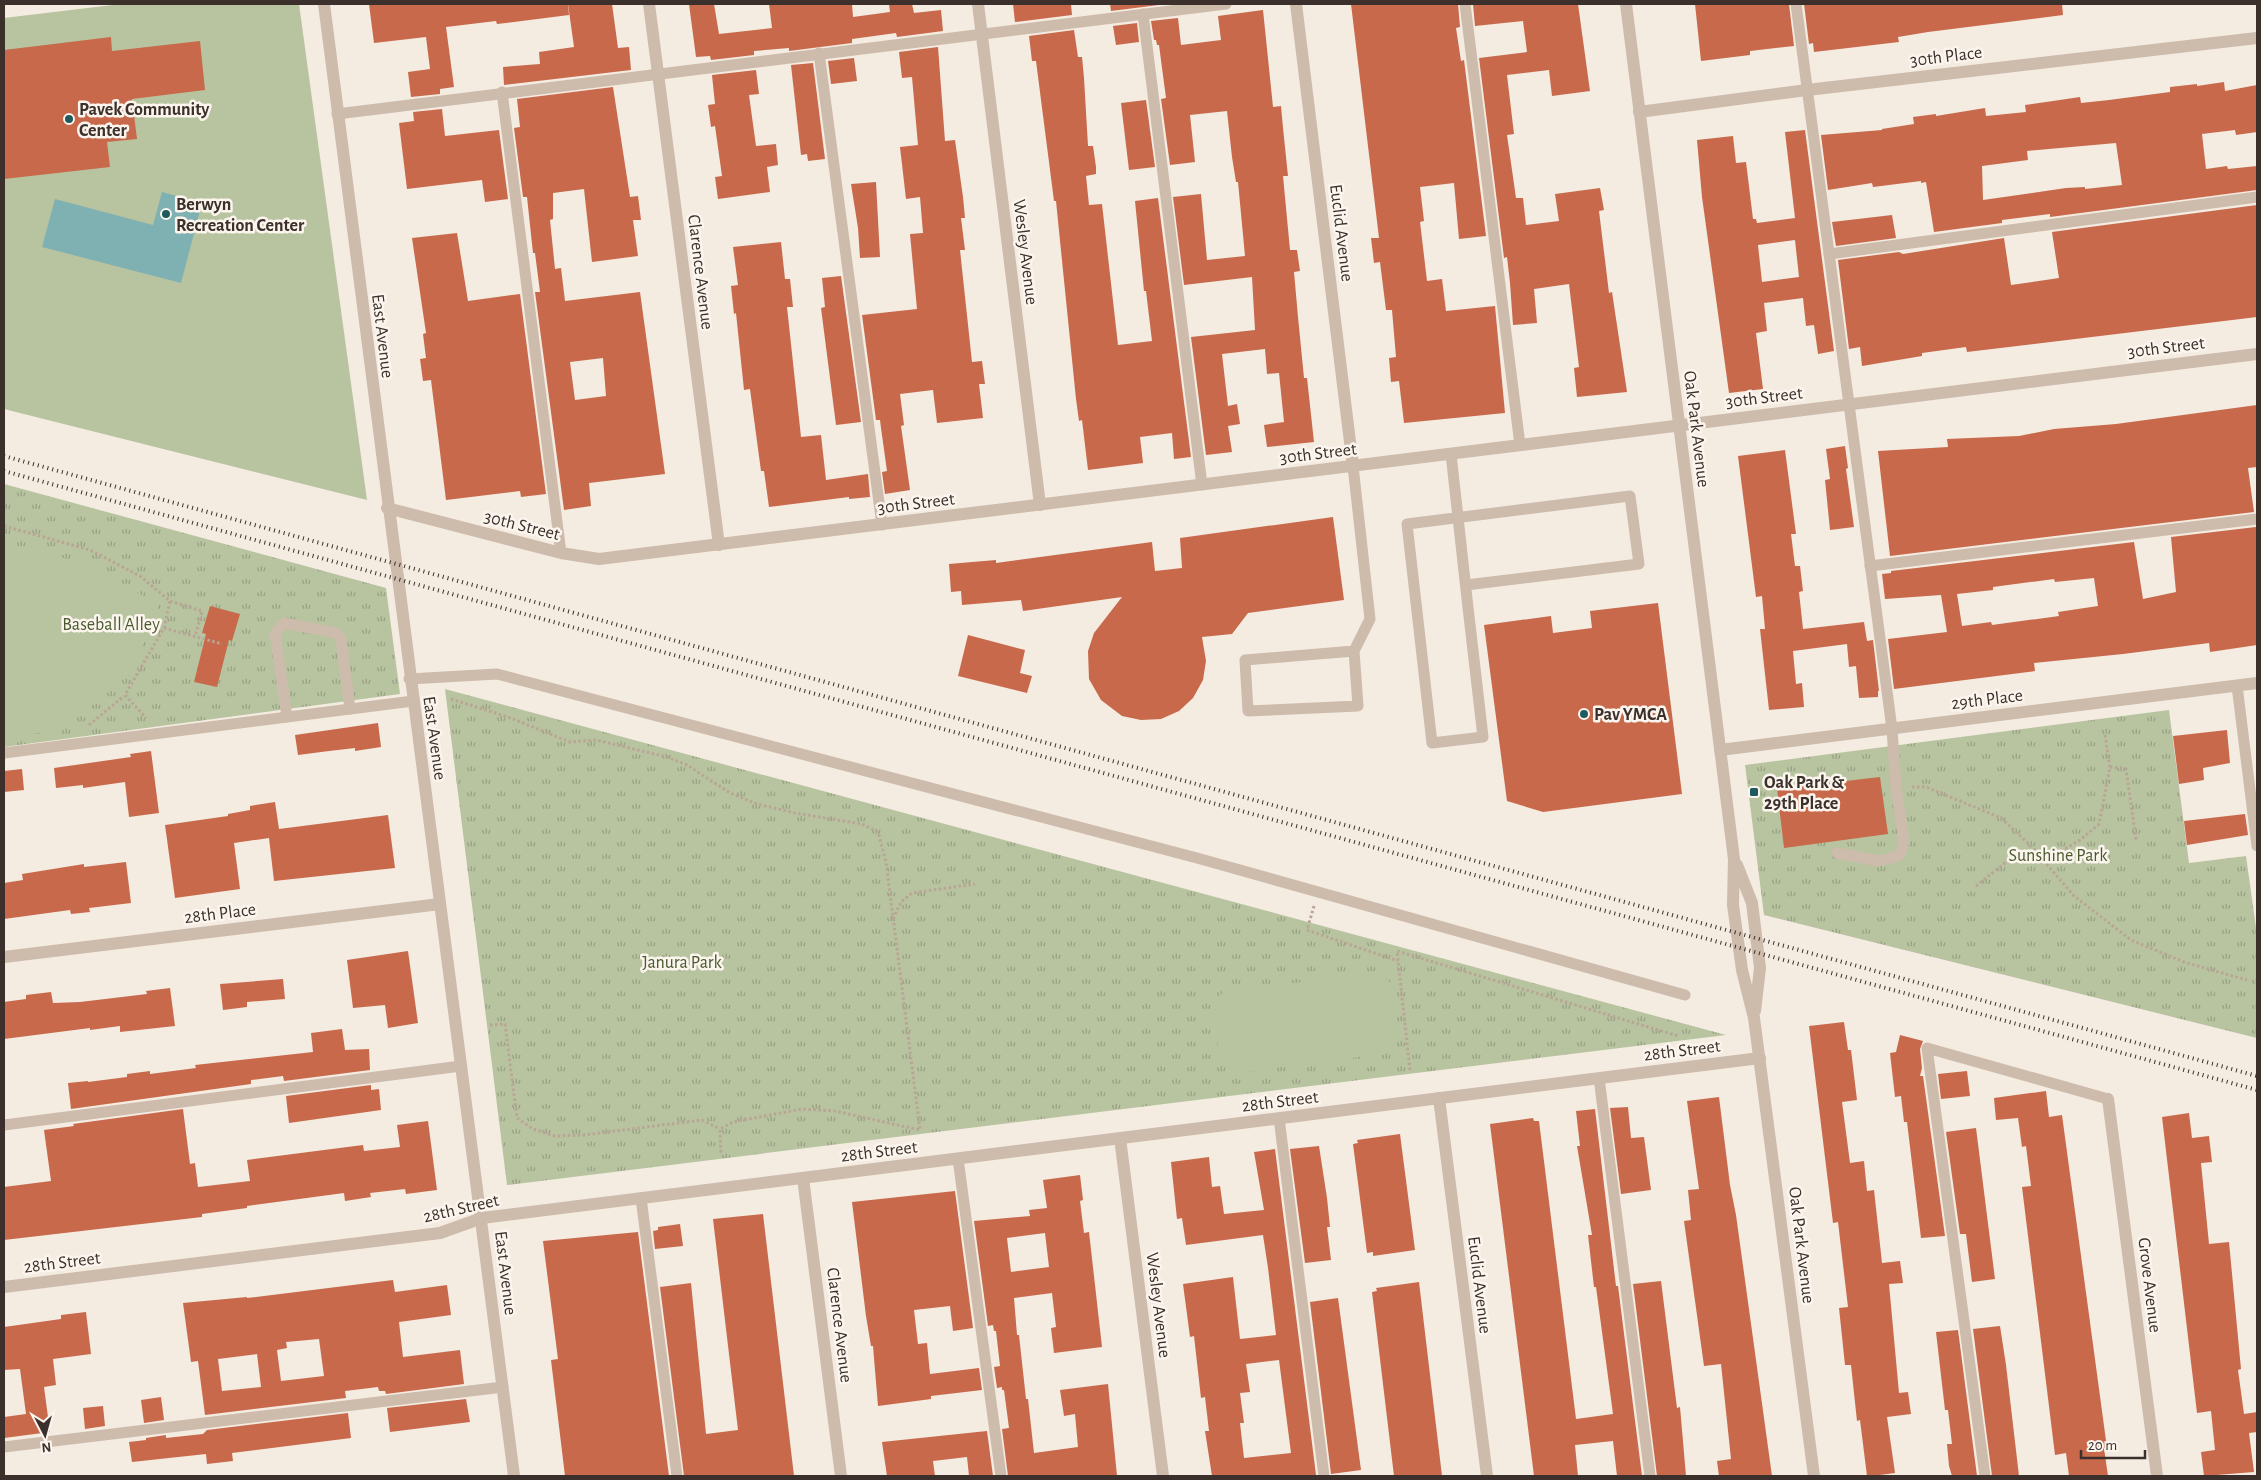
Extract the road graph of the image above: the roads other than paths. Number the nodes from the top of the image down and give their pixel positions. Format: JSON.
{"nodes":[{"id":1,"x":324,"y":4,"type":"edge"},
{"id":2,"x":649,"y":4,"type":"edge"},
{"id":3,"x":978,"y":4,"type":"edge"},
{"id":4,"x":1226,"y":4,"type":"edge"},
{"id":5,"x":1296,"y":4,"type":"edge"},
{"id":6,"x":1465,"y":4,"type":"edge"},
{"id":7,"x":1626,"y":4,"type":"edge"},
{"id":8,"x":1796,"y":4,"type":"edge"},
{"id":9,"x":1143,"y":14,"type":"junction"},
{"id":10,"x":981,"y":34,"type":"junction"},
{"id":11,"x":2257,"y":38,"type":"edge"},
{"id":12,"x":819,"y":53,"type":"junction"},
{"id":13,"x":658,"y":73,"type":"junction"},
{"id":14,"x":1808,"y":90,"type":"junction"},
{"id":15,"x":502,"y":92,"type":"junction"},
{"id":16,"x":1639,"y":112,"type":"junction"},
{"id":17,"x":337,"y":114,"type":"junction"},
{"id":18,"x":2257,"y":197,"type":"edge"},
{"id":19,"x":1829,"y":254,"type":"junction"},
{"id":20,"x":2257,"y":354,"type":"edge"},
{"id":21,"x":1849,"y":405,"type":"junction"},
{"id":22,"x":1679,"y":426,"type":"junction"},
{"id":23,"x":1520,"y":445,"type":"junction"},
{"id":24,"x":1451,"y":454,"type":"junction"},
{"id":25,"x":1353,"y":466,"type":"junction"},
{"id":26,"x":1202,"y":485,"type":"junction"},
{"id":27,"x":1040,"y":505,"type":"junction"},
{"id":28,"x":387,"y":508,"type":"junction"},
{"id":29,"x":1458,"y":517,"type":"junction"},
{"id":30,"x":2257,"y":519,"type":"edge"},
{"id":31,"x":882,"y":525,"type":"junction"},
{"id":32,"x":719,"y":545,"type":"junction"},
{"id":33,"x":561,"y":553,"type":"junction"},
{"id":34,"x":1870,"y":566,"type":"junction"},
{"id":35,"x":1466,"y":585,"type":"junction"},
{"id":36,"x":1354,"y":651,"type":"junction"},
{"id":37,"x":409,"y":678,"type":"junction"},
{"id":38,"x":2257,"y":683,"type":"edge"},
{"id":39,"x":2237,"y":686,"type":"junction"},
{"id":40,"x":412,"y":700,"type":"junction"},
{"id":41,"x":350,"y":708,"type":"junction"},
{"id":42,"x":287,"y":717,"type":"junction"},
{"id":43,"x":1892,"y":729,"type":"junction"},
{"id":44,"x":1720,"y":750,"type":"junction"},
{"id":45,"x":4,"y":753,"type":"edge"},
{"id":46,"x":2257,"y":846,"type":"edge"},
{"id":47,"x":1837,"y":853,"type":"dead end"},
{"id":48,"x":1734,"y":859,"type":"junction"},
{"id":49,"x":440,"y":904,"type":"junction"},
{"id":50,"x":4,"y":957,"type":"edge"},
{"id":51,"x":1685,"y":995,"type":"dead end"},
{"id":52,"x":1754,"y":1018,"type":"junction"},
{"id":53,"x":1760,"y":1058,"type":"junction"},
{"id":54,"x":461,"y":1066,"type":"junction"},
{"id":55,"x":1599,"y":1078,"type":"junction"},
{"id":56,"x":1439,"y":1098,"type":"junction"},
{"id":57,"x":2108,"y":1099,"type":"joint"},
{"id":58,"x":1279,"y":1118,"type":"junction"},
{"id":59,"x":4,"y":1125,"type":"edge"},
{"id":60,"x":1120,"y":1138,"type":"junction"},
{"id":61,"x":958,"y":1159,"type":"junction"},
{"id":62,"x":803,"y":1178,"type":"junction"},
{"id":63,"x":641,"y":1198,"type":"junction"},
{"id":64,"x":482,"y":1218,"type":"junction"},
{"id":65,"x":4,"y":1286,"type":"edge"},
{"id":66,"x":503,"y":1387,"type":"junction"},
{"id":67,"x":4,"y":1447,"type":"edge"},
{"id":68,"x":514,"y":1476,"type":"edge"},
{"id":69,"x":677,"y":1476,"type":"edge"},
{"id":70,"x":841,"y":1476,"type":"edge"},
{"id":71,"x":1001,"y":1476,"type":"edge"},
{"id":72,"x":1163,"y":1476,"type":"edge"},
{"id":73,"x":1324,"y":1476,"type":"edge"},
{"id":74,"x":1487,"y":1476,"type":"edge"},
{"id":75,"x":1650,"y":1476,"type":"edge"},
{"id":76,"x":1814,"y":1476,"type":"edge"},
{"id":77,"x":1985,"y":1476,"type":"edge"},
{"id":78,"x":2157,"y":1476,"type":"edge"}],
"edges":[{"from":1,"to":17,"type":"street","name":"East Avenue"},
{"from":2,"to":13,"type":"street","name":"Clarence Avenue"},
{"from":3,"to":10,"type":"street","name":"Wesley Avenue"},
{"from":4,"to":9,"type":"lane"},
{"from":5,"to":25,"type":"street","name":"Euclid Avenue"},
{"from":6,"to":23,"type":"lane"},
{"from":7,"to":16,"type":"street","name":"Oak Park Avenue"},
{"from":8,"to":14,"type":"lane"},
{"from":9,"to":10,"type":"lane"},
{"from":9,"to":26,"type":"lane"},
{"from":10,"to":12,"type":"lane"},
{"from":10,"to":27,"type":"street","name":"Wesley Avenue"},
{"from":11,"to":14,"type":"street","name":"30th Place"},
{"from":12,"to":13,"type":"lane"},
{"from":12,"to":31,"type":"lane"},
{"from":13,"to":15,"type":"lane"},
{"from":13,"to":32,"type":"street","name":"Clarence Avenue"},
{"from":14,"to":16,"type":"street","name":"30th Place"},
{"from":14,"to":19,"type":"lane"},
{"from":15,"to":17,"type":"lane"},
{"from":15,"to":33,"type":"lane"},
{"from":16,"to":22,"type":"street","name":"Oak Park Avenue"},
{"from":17,"to":28,"type":"street","name":"East Avenue"},
{"from":18,"to":19,"type":"lane"},
{"from":19,"to":21,"type":"lane"},
{"from":20,"to":21,"type":"street","name":"30th Street"},
{"from":21,"to":22,"type":"street","name":"30th Street"},
{"from":21,"to":34,"type":"lane"},
{"from":22,"to":23,"type":"street","name":"30th Street"},
{"from":22,"to":44,"type":"street","name":"Oak Park Avenue"},
{"from":23,"to":24,"type":"street","name":"30th Street"},
{"from":24,"to":25,"type":"street","name":"30th Street"},
{"from":24,"to":29,"type":"lane"},
{"from":25,"to":26,"type":"street","name":"30th Street"},
{"from":25,"to":36,"type":"lane"},
{"from":26,"to":27,"type":"street","name":"30th Street"},
{"from":27,"to":31,"type":"street","name":"30th Street"},
{"from":28,"to":33,"type":"street","name":"30th Street"},
{"from":28,"to":37,"type":"street","name":"East Avenue"},
{"from":29,"to":35,"type":"lane"},
{"from":29,"to":35,"type":"lane"},
{"from":29,"to":35,"type":"lane"},
{"from":30,"to":34,"type":"lane"},
{"from":31,"to":32,"type":"street","name":"30th Street"},
{"from":32,"to":33,"type":"street","name":"30th Street"},
{"from":34,"to":43,"type":"lane"},
{"from":36,"to":36,"type":"lane"},
{"from":37,"to":40,"type":"street","name":"East Avenue"},
{"from":37,"to":51,"type":"lane"},
{"from":38,"to":39,"type":"street","name":"29th Place"},
{"from":39,"to":43,"type":"street","name":"29th Place"},
{"from":39,"to":46,"type":"lane"},
{"from":40,"to":41,"type":"lane"},
{"from":40,"to":49,"type":"street","name":"East Avenue"},
{"from":41,"to":42,"type":"lane"},
{"from":41,"to":42,"type":"lane"},
{"from":42,"to":45,"type":"lane"},
{"from":43,"to":44,"type":"street","name":"29th Place"},
{"from":43,"to":47,"type":"lane"},
{"from":44,"to":48,"type":"street","name":"Oak Park Avenue"},
{"from":48,"to":52,"type":"street","name":"Oak Park Avenue"},
{"from":48,"to":52,"type":"street","name":"Oak Park Avenue"},
{"from":49,"to":50,"type":"street","name":"28th Place"},
{"from":49,"to":54,"type":"street","name":"East Avenue"},
{"from":52,"to":53,"type":"street","name":"Oak Park Avenue"},
{"from":53,"to":55,"type":"street","name":"28th Street"},
{"from":53,"to":76,"type":"street","name":"Oak Park Avenue"},
{"from":54,"to":59,"type":"lane"},
{"from":54,"to":64,"type":"street","name":"East Avenue"},
{"from":55,"to":56,"type":"street","name":"28th Street"},
{"from":55,"to":75,"type":"lane"},
{"from":56,"to":58,"type":"street","name":"28th Street"},
{"from":56,"to":74,"type":"street","name":"Euclid Avenue"},
{"from":57,"to":77,"type":"lane"},
{"from":57,"to":78,"type":"street","name":"Grove Avenue"},
{"from":58,"to":60,"type":"street","name":"28th Street"},
{"from":58,"to":73,"type":"lane"},
{"from":60,"to":61,"type":"street","name":"28th Street"},
{"from":60,"to":72,"type":"street","name":"Wesley Avenue"},
{"from":61,"to":62,"type":"street","name":"28th Street"},
{"from":61,"to":71,"type":"lane"},
{"from":62,"to":63,"type":"street","name":"28th Street"},
{"from":62,"to":70,"type":"street","name":"Clarence Avenue"},
{"from":63,"to":64,"type":"street","name":"28th Street"},
{"from":63,"to":69,"type":"lane"},
{"from":64,"to":65,"type":"street","name":"28th Street"},
{"from":64,"to":66,"type":"street","name":"East Avenue"},
{"from":66,"to":67,"type":"lane"},
{"from":66,"to":68,"type":"street","name":"East Avenue"}]}
